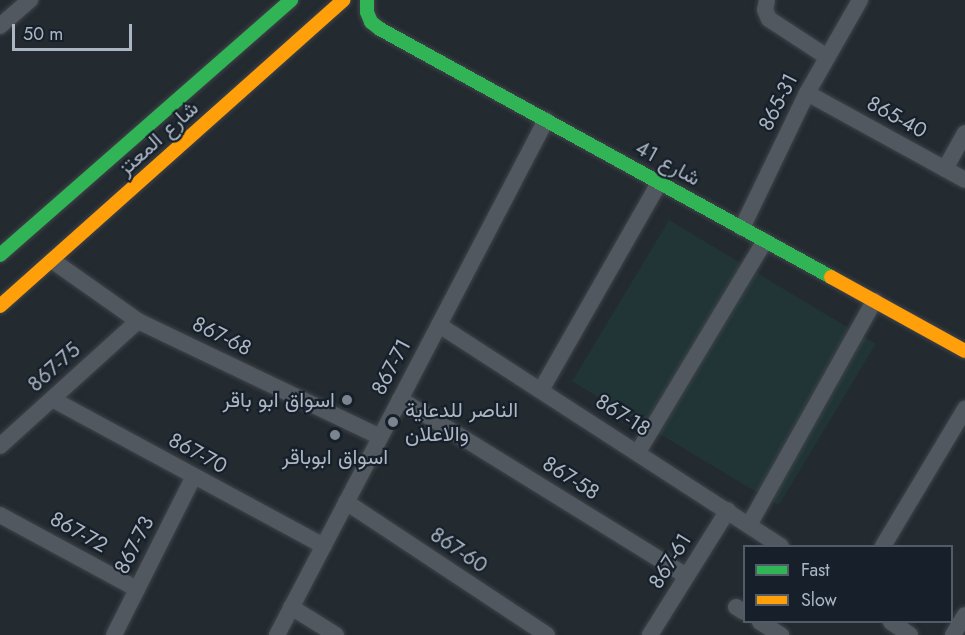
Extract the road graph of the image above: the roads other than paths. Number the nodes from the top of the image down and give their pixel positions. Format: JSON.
{"nodes":[{"id":1,"x":30,"y":0,"type":"edge"},
{"id":2,"x":291,"y":0,"type":"edge"},
{"id":3,"x":343,"y":0,"type":"edge"},
{"id":4,"x":367,"y":0,"type":"edge"},
{"id":5,"x":767,"y":0,"type":"edge"},
{"id":6,"x":860,"y":0,"type":"edge"},
{"id":7,"x":0,"y":27,"type":"edge"},
{"id":8,"x":827,"y":57,"type":"junction"},
{"id":9,"x":807,"y":93,"type":"junction"},
{"id":10,"x":546,"y":120,"type":"junction"},
{"id":11,"x":965,"y":133,"type":"edge"},
{"id":12,"x":945,"y":169,"type":"junction"},
{"id":13,"x":965,"y":180,"type":"edge"},
{"id":14,"x":659,"y":183,"type":"junction"},
{"id":15,"x":742,"y":228,"type":"junction"},
{"id":16,"x":765,"y":241,"type":"junction"},
{"id":17,"x":0,"y":255,"type":"edge"},
{"id":18,"x":53,"y":261,"type":"junction"},
{"id":19,"x":874,"y":301,"type":"junction"},
{"id":20,"x":0,"y":306,"type":"edge"},
{"id":21,"x":138,"y":321,"type":"junction"},
{"id":22,"x":439,"y":325,"type":"junction"},
{"id":23,"x":965,"y":351,"type":"edge"},
{"id":24,"x":541,"y":390,"type":"junction"},
{"id":25,"x":52,"y":399,"type":"junction"},
{"id":26,"x":400,"y":399,"type":"junction"},
{"id":27,"x":965,"y":409,"type":"edge"},
{"id":28,"x":380,"y":437,"type":"junction"},
{"id":29,"x":0,"y":446,"type":"edge"},
{"id":30,"x":638,"y":452,"type":"junction"},
{"id":31,"x":194,"y":476,"type":"junction"},
{"id":32,"x":346,"y":502,"type":"junction"},
{"id":33,"x":728,"y":510,"type":"junction"},
{"id":34,"x":0,"y":514,"type":"edge"},
{"id":35,"x":749,"y":525,"type":"junction"},
{"id":36,"x":779,"y":545,"type":"edge"},
{"id":37,"x":884,"y":545,"type":"edge"},
{"id":38,"x":324,"y":546,"type":"junction"},
{"id":39,"x":687,"y":576,"type":"junction"},
{"id":40,"x":137,"y":589,"type":"junction"},
{"id":41,"x":291,"y":607,"type":"junction"},
{"id":42,"x":965,"y":615,"type":"edge"},
{"id":43,"x":763,"y":623,"type":"edge"},
{"id":44,"x":894,"y":623,"type":"edge"},
{"id":45,"x":114,"y":635,"type":"edge"},
{"id":46,"x":277,"y":635,"type":"edge"},
{"id":47,"x":336,"y":635,"type":"edge"},
{"id":48,"x":547,"y":635,"type":"edge"},
{"id":49,"x":650,"y":635,"type":"edge"},
{"id":50,"x":781,"y":635,"type":"edge"},
{"id":51,"x":910,"y":635,"type":"edge"},
{"id":52,"x":953,"y":635,"type":"edge"}],
"edges":[{"from":1,"to":7,"type":"street"},
{"from":2,"to":17,"type":"street","name":"شارع المعتز"},
{"from":3,"to":18,"type":"street","name":"شارع المعتز"},
{"from":4,"to":10,"type":"street","name":"شارع 41"},
{"from":5,"to":8,"type":"street"},
{"from":6,"to":8,"type":"street","name":"865-31"},
{"from":8,"to":9,"type":"street","name":"865-31"},
{"from":9,"to":12,"type":"street","name":"865-40"},
{"from":9,"to":15,"type":"street","name":"865-31"},
{"from":10,"to":14,"type":"street","name":"شارع 41"},
{"from":10,"to":22,"type":"street","name":"867-71"},
{"from":11,"to":12,"type":"street"},
{"from":12,"to":13,"type":"street","name":"865-40"},
{"from":14,"to":15,"type":"street","name":"شارع 41"},
{"from":14,"to":24,"type":"street"},
{"from":15,"to":16,"type":"street","name":"شارع 41"},
{"from":16,"to":19,"type":"street","name":"شارع 41"},
{"from":16,"to":30,"type":"street"},
{"from":18,"to":20,"type":"street","name":"شارع المعتز"},
{"from":18,"to":21,"type":"street","name":"867-68"},
{"from":19,"to":23,"type":"street","name":"شارع 41"},
{"from":19,"to":35,"type":"street"},
{"from":21,"to":25,"type":"street","name":"867-75"},
{"from":21,"to":28,"type":"street","name":"867-68"},
{"from":22,"to":24,"type":"street","name":"867-18"},
{"from":22,"to":26,"type":"street","name":"867-71"},
{"from":24,"to":30,"type":"street","name":"867-18"},
{"from":25,"to":29,"type":"street","name":"867-75"},
{"from":25,"to":31,"type":"street","name":"867-70"},
{"from":26,"to":28,"type":"street","name":"867-71"},
{"from":26,"to":39,"type":"street","name":"867-58"},
{"from":27,"to":37,"type":"street"},
{"from":28,"to":32,"type":"street","name":"867-71"},
{"from":30,"to":33,"type":"street","name":"867-18"},
{"from":31,"to":38,"type":"street","name":"867-70"},
{"from":31,"to":40,"type":"street","name":"867-73"},
{"from":32,"to":38,"type":"street","name":"867-71"},
{"from":32,"to":48,"type":"street","name":"867-60"},
{"from":33,"to":35,"type":"street","name":"867-18"},
{"from":33,"to":39,"type":"street","name":"867-61"},
{"from":34,"to":40,"type":"street","name":"867-72"},
{"from":35,"to":36,"type":"street","name":"867-18"},
{"from":38,"to":41,"type":"street","name":"867-71"},
{"from":39,"to":49,"type":"street","name":"867-61"},
{"from":40,"to":45,"type":"street","name":"867-73"},
{"from":41,"to":46,"type":"street","name":"867-71"},
{"from":41,"to":47,"type":"street"},
{"from":42,"to":52,"type":"street"},
{"from":43,"to":50,"type":"street"},
{"from":44,"to":51,"type":"street"}]}
